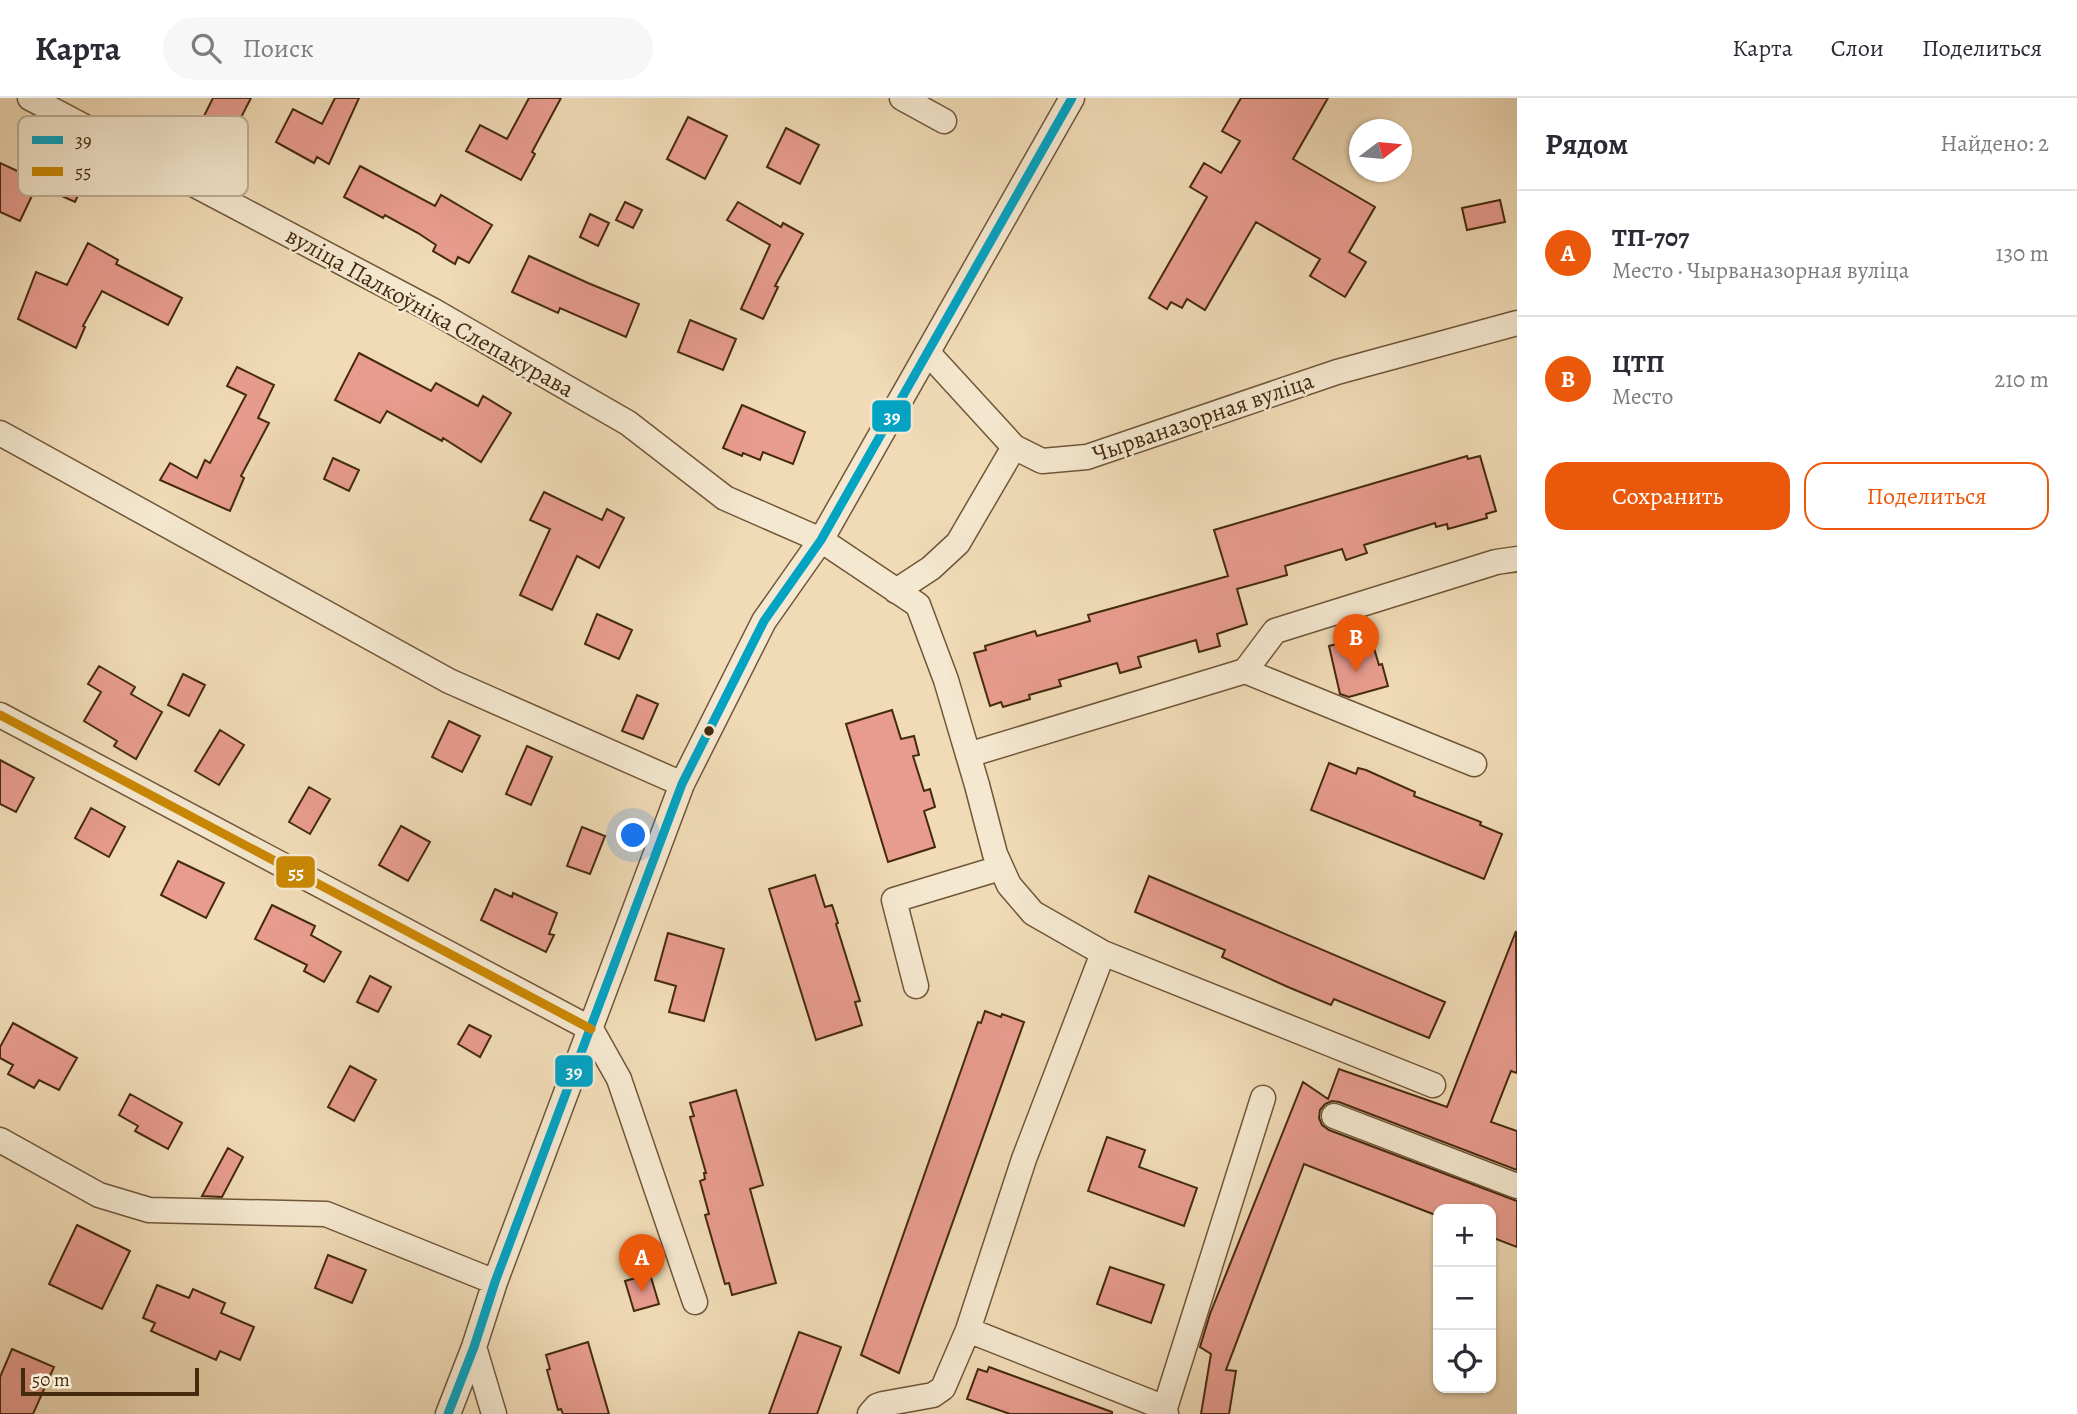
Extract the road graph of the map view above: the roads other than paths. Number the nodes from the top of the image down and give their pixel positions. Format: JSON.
{"nodes":[{"id":1,"x":30,"y":98,"type":"edge"},
{"id":2,"x":902,"y":98,"type":"edge"},
{"id":3,"x":1072,"y":98,"type":"edge"},
{"id":4,"x":64,"y":116,"type":"edge"},
{"id":5,"x":944,"y":121,"type":"dead end"},
{"id":6,"x":216,"y":196,"type":"edge"},
{"id":7,"x":1517,"y":323,"type":"edge"},
{"id":8,"x":928,"y":353,"type":"junction"},
{"id":9,"x":0,"y":433,"type":"edge"},
{"id":10,"x":1014,"y":447,"type":"junction"},
{"id":11,"x":821,"y":540,"type":"junction"},
{"id":12,"x":1517,"y":559,"type":"edge"},
{"id":13,"x":896,"y":591,"type":"junction"},
{"id":14,"x":1245,"y":671,"type":"junction"},
{"id":15,"x":0,"y":715,"type":"edge"},
{"id":16,"x":968,"y":755,"type":"junction"},
{"id":17,"x":1474,"y":764,"type":"dead end"},
{"id":18,"x":682,"y":784,"type":"junction"},
{"id":19,"x":1000,"y":868,"type":"junction"},
{"id":20,"x":1103,"y":953,"type":"junction"},
{"id":21,"x":916,"y":986,"type":"dead end"},
{"id":22,"x":591,"y":1029,"type":"junction"},
{"id":23,"x":1433,"y":1085,"type":"dead end"},
{"id":24,"x":1263,"y":1098,"type":"dead end"},
{"id":25,"x":1334,"y":1116,"type":"dead end"},
{"id":26,"x":0,"y":1140,"type":"edge"},
{"id":27,"x":1517,"y":1186,"type":"edge"},
{"id":28,"x":495,"y":1282,"type":"junction"},
{"id":29,"x":695,"y":1302,"type":"dead end"},
{"id":30,"x":968,"y":1330,"type":"junction"},
{"id":31,"x":474,"y":1347,"type":"junction"},
{"id":32,"x":1166,"y":1411,"type":"edge"},
{"id":33,"x":448,"y":1414,"type":"edge"},
{"id":34,"x":494,"y":1414,"type":"edge"},
{"id":35,"x":870,"y":1414,"type":"edge"}],
"edges":[{"from":1,"to":4,"type":"street","name":"вуліца Палкоўніка Слепакурава"},
{"from":2,"to":5,"type":"street"},
{"from":3,"to":8,"type":"street"},
{"from":6,"to":11,"type":"street","name":"вуліца Палкоўніка Слепакурава"},
{"from":7,"to":10,"type":"street","name":"Чырваназорная вуліца"},
{"from":8,"to":10,"type":"street","name":"Чырваназорная вуліца"},
{"from":8,"to":11,"type":"street"},
{"from":9,"to":18,"type":"street"},
{"from":10,"to":13,"type":"street"},
{"from":11,"to":13,"type":"street","name":"вуліца Палкоўніка Слепакурава"},
{"from":11,"to":18,"type":"street"},
{"from":12,"to":14,"type":"street"},
{"from":13,"to":16,"type":"street","name":"вуліца Палкоўніка Слепакурава"},
{"from":14,"to":16,"type":"street"},
{"from":14,"to":17,"type":"street"},
{"from":15,"to":22,"type":"street"},
{"from":16,"to":19,"type":"street","name":"вуліца Палкоўніка Слепакурава"},
{"from":18,"to":22,"type":"street"},
{"from":19,"to":20,"type":"street","name":"вуліца Палкоўніка Слепакурава"},
{"from":19,"to":21,"type":"street"},
{"from":20,"to":23,"type":"street","name":"вуліца Палкоўніка Слепакурава"},
{"from":20,"to":30,"type":"street"},
{"from":22,"to":28,"type":"street"},
{"from":22,"to":29,"type":"street"},
{"from":24,"to":32,"type":"street"},
{"from":25,"to":27,"type":"street"},
{"from":26,"to":28,"type":"street"},
{"from":28,"to":31,"type":"street"},
{"from":30,"to":32,"type":"street"},
{"from":30,"to":35,"type":"street"},
{"from":31,"to":33,"type":"street"},
{"from":31,"to":34,"type":"street"}]}
